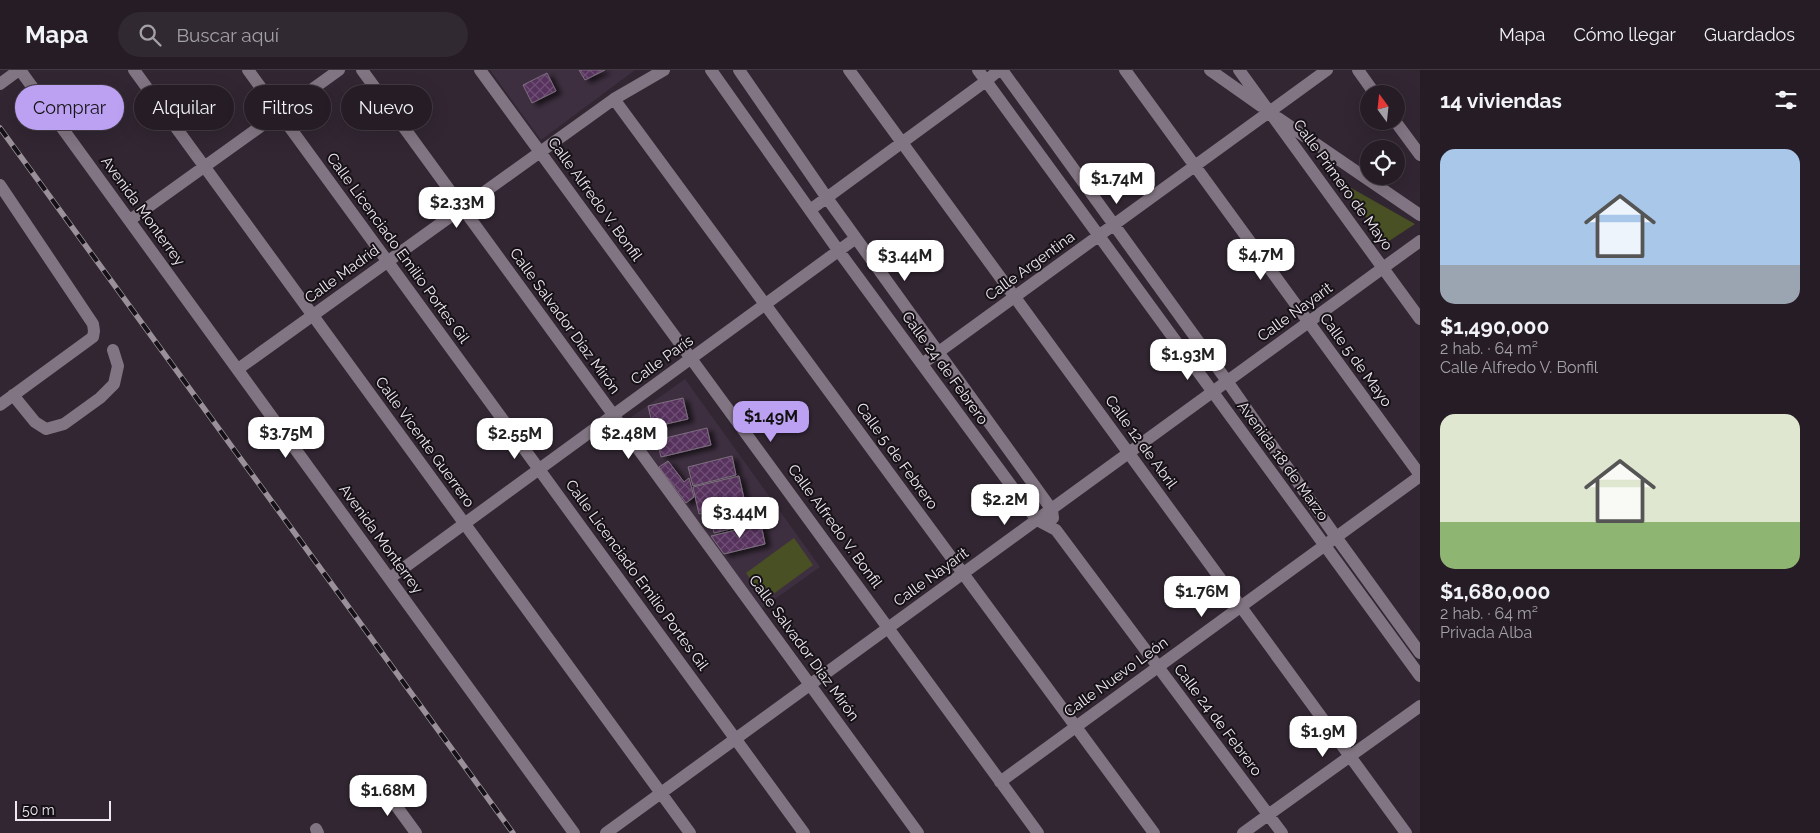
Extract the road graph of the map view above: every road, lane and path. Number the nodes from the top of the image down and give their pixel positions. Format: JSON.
{"nodes":[{"id":1,"x":20,"y":70,"type":"edge"},
{"id":2,"x":134,"y":70,"type":"edge"},
{"id":3,"x":248,"y":70,"type":"edge"},
{"id":4,"x":338,"y":70,"type":"edge"},
{"id":5,"x":362,"y":70,"type":"edge"},
{"id":6,"x":480,"y":70,"type":"edge"},
{"id":7,"x":664,"y":70,"type":"edge"},
{"id":8,"x":712,"y":70,"type":"edge"},
{"id":9,"x":738,"y":70,"type":"edge"},
{"id":10,"x":849,"y":70,"type":"edge"},
{"id":11,"x":978,"y":70,"type":"edge"},
{"id":12,"x":1000,"y":70,"type":"edge"},
{"id":13,"x":1125,"y":70,"type":"edge"},
{"id":14,"x":1210,"y":70,"type":"edge"},
{"id":15,"x":1239,"y":70,"type":"edge"},
{"id":16,"x":1327,"y":70,"type":"edge"},
{"id":17,"x":1358,"y":70,"type":"edge"},
{"id":18,"x":986,"y":81,"type":"junction"},
{"id":19,"x":0,"y":84,"type":"edge"},
{"id":20,"x":259,"y":85,"type":"edge"},
{"id":21,"x":317,"y":85,"type":"edge"},
{"id":22,"x":1369,"y":85,"type":"edge"},
{"id":23,"x":614,"y":99,"type":"junction"},
{"id":24,"x":1269,"y":112,"type":"junction"},
{"id":25,"x":255,"y":130,"type":"edge"},
{"id":26,"x":293,"y":130,"type":"edge"},
{"id":27,"x":1402,"y":130,"type":"edge"},
{"id":28,"x":902,"y":143,"type":"junction"},
{"id":29,"x":540,"y":152,"type":"junction"},
{"id":30,"x":1420,"y":155,"type":"edge"},
{"id":31,"x":205,"y":166,"type":"junction"},
{"id":32,"x":1195,"y":166,"type":"junction"},
{"id":33,"x":0,"y":185,"type":"edge"},
{"id":34,"x":827,"y":198,"type":"junction"},
{"id":35,"x":462,"y":208,"type":"junction"},
{"id":36,"x":810,"y":210,"type":"junction"},
{"id":37,"x":1420,"y":216,"type":"edge"},
{"id":38,"x":130,"y":220,"type":"junction"},
{"id":39,"x":1113,"y":224,"type":"junction"},
{"id":40,"x":1099,"y":236,"type":"junction"},
{"id":41,"x":856,"y":238,"type":"junction"},
{"id":42,"x":1420,"y":241,"type":"edge"},
{"id":43,"x":838,"y":250,"type":"junction"},
{"id":44,"x":388,"y":261,"type":"junction"},
{"id":45,"x":1383,"y":268,"type":"junction"},
{"id":46,"x":1014,"y":297,"type":"junction"},
{"id":47,"x":765,"y":304,"type":"junction"},
{"id":48,"x":313,"y":315,"type":"junction"},
{"id":49,"x":1420,"y":319,"type":"edge"},
{"id":50,"x":1308,"y":322,"type":"junction"},
{"id":51,"x":113,"y":350,"type":"dead end"},
{"id":52,"x":939,"y":353,"type":"junction"},
{"id":53,"x":692,"y":358,"type":"junction"},
{"id":54,"x":922,"y":364,"type":"junction"},
{"id":55,"x":238,"y":369,"type":"junction"},
{"id":56,"x":1227,"y":381,"type":"junction"},
{"id":57,"x":1213,"y":392,"type":"junction"},
{"id":58,"x":13,"y":395,"type":"junction"},
{"id":59,"x":0,"y":405,"type":"edge"},
{"id":60,"x":614,"y":415,"type":"junction"},
{"id":61,"x":1129,"y":454,"type":"junction"},
{"id":62,"x":539,"y":469,"type":"junction"},
{"id":63,"x":1420,"y":476,"type":"edge"},
{"id":64,"x":1052,"y":510,"type":"junction"},
{"id":65,"x":1037,"y":520,"type":"junction"},
{"id":66,"x":465,"y":524,"type":"junction"},
{"id":67,"x":1056,"y":530,"type":"junction"},
{"id":68,"x":1336,"y":537,"type":"junction"},
{"id":69,"x":1325,"y":545,"type":"junction"},
{"id":70,"x":963,"y":574,"type":"junction"},
{"id":71,"x":390,"y":578,"type":"junction"},
{"id":72,"x":1241,"y":607,"type":"junction"},
{"id":73,"x":888,"y":628,"type":"junction"},
{"id":74,"x":1420,"y":653,"type":"edge"},
{"id":75,"x":1158,"y":666,"type":"junction"},
{"id":76,"x":1420,"y":676,"type":"edge"},
{"id":77,"x":810,"y":685,"type":"junction"},
{"id":78,"x":1420,"y":706,"type":"edge"},
{"id":79,"x":1076,"y":727,"type":"junction"},
{"id":80,"x":736,"y":739,"type":"junction"},
{"id":81,"x":1350,"y":756,"type":"junction"},
{"id":82,"x":1000,"y":782,"type":"junction"},
{"id":83,"x":381,"y":785,"type":"dead end"},
{"id":84,"x":661,"y":793,"type":"junction"},
{"id":85,"x":1269,"y":815,"type":"junction"},
{"id":86,"x":416,"y":833,"type":"edge"},
{"id":87,"x":574,"y":833,"type":"edge"},
{"id":88,"x":606,"y":833,"type":"edge"},
{"id":89,"x":690,"y":833,"type":"edge"},
{"id":90,"x":804,"y":833,"type":"edge"},
{"id":91,"x":918,"y":833,"type":"edge"},
{"id":92,"x":1038,"y":833,"type":"edge"},
{"id":93,"x":1154,"y":833,"type":"edge"},
{"id":94,"x":1242,"y":833,"type":"edge"},
{"id":95,"x":1282,"y":833,"type":"edge"},
{"id":96,"x":1406,"y":833,"type":"edge"}],
"edges":[{"from":1,"to":19,"type":"street"},
{"from":1,"to":38,"type":"street","name":"Avenida Monterrey"},
{"from":2,"to":31,"type":"street","name":"Calle Vicente Guerrero"},
{"from":3,"to":20,"type":"street","name":"Calle Licenciado Emilio Portes Gil"},
{"from":4,"to":21,"type":"street"},
{"from":5,"to":35,"type":"street","name":"Calle Salvador Díaz Mirón"},
{"from":6,"to":29,"type":"street","name":"Calle Alfredo V. Bonfil"},
{"from":7,"to":23,"type":"street","name":"Calle Madrid"},
{"from":8,"to":36,"type":"street","name":"Calle 24 de Febrero"},
{"from":9,"to":34,"type":"street","name":"Calle 24 de Febrero"},
{"from":10,"to":28,"type":"street","name":"Calle 12 de Abril"},
{"from":11,"to":18,"type":"street","name":"Avenida 18 de Marzo"},
{"from":12,"to":18,"type":"street"},
{"from":12,"to":39,"type":"street","name":"Avenida 18 de Marzo"},
{"from":13,"to":32,"type":"street","name":"Calle 5 de Mayo"},
{"from":14,"to":24,"type":"street"},
{"from":15,"to":24,"type":"street","name":"Calle Primero de Mayo"},
{"from":16,"to":24,"type":"street","name":"Calle Argentina"},
{"from":17,"to":22,"type":"street"},
{"from":18,"to":28,"type":"street"},
{"from":18,"to":40,"type":"street","name":"Avenida 18 de Marzo"},
{"from":23,"to":29,"type":"street","name":"Calle Madrid"},
{"from":23,"to":47,"type":"street","name":"Calle 5 de Febrero"},
{"from":24,"to":32,"type":"street","name":"Calle Argentina"},
{"from":24,"to":37,"type":"street"},
{"from":24,"to":45,"type":"street","name":"Calle Primero de Mayo"},
{"from":25,"to":31,"type":"street"},
{"from":26,"to":44,"type":"street","name":"Calle Licenciado Emilio Portes Gil"},
{"from":27,"to":30,"type":"street"},
{"from":28,"to":34,"type":"street"},
{"from":28,"to":46,"type":"street","name":"Calle 12 de Abril"},
{"from":29,"to":35,"type":"street","name":"Calle Madrid"},
{"from":29,"to":53,"type":"street","name":"Calle Alfredo V. Bonfil"},
{"from":31,"to":38,"type":"street"},
{"from":31,"to":48,"type":"street","name":"Calle Vicente Guerrero"},
{"from":32,"to":39,"type":"street","name":"Calle Argentina"},
{"from":32,"to":50,"type":"street","name":"Calle 5 de Mayo"},
{"from":33,"to":58,"type":"street"},
{"from":34,"to":36,"type":"street"},
{"from":34,"to":41,"type":"street","name":"Calle 24 de Febrero"},
{"from":35,"to":44,"type":"street","name":"Calle Madrid"},
{"from":35,"to":60,"type":"street","name":"Calle Salvador Díaz Mirón"},
{"from":36,"to":43,"type":"street","name":"Calle 24 de Febrero"},
{"from":38,"to":55,"type":"street","name":"Avenida Monterrey"},
{"from":39,"to":40,"type":"street","name":"Calle Argentina"},
{"from":39,"to":56,"type":"street","name":"Avenida 18 de Marzo"},
{"from":40,"to":46,"type":"street","name":"Calle Argentina"},
{"from":40,"to":57,"type":"street","name":"Avenida 18 de Marzo"},
{"from":41,"to":43,"type":"street","name":"Calle París"},
{"from":41,"to":52,"type":"street","name":"Calle 24 de Febrero"},
{"from":42,"to":45,"type":"street","name":"Calle Nayarit"},
{"from":43,"to":47,"type":"street","name":"Calle París"},
{"from":43,"to":54,"type":"street","name":"Calle 24 de Febrero"},
{"from":44,"to":48,"type":"street","name":"Calle Madrid"},
{"from":44,"to":62,"type":"street","name":"Calle Licenciado Emilio Portes Gil"},
{"from":45,"to":49,"type":"street","name":"Calle Primero de Mayo"},
{"from":45,"to":50,"type":"street","name":"Calle Nayarit"},
{"from":46,"to":52,"type":"street","name":"Calle Argentina"},
{"from":46,"to":61,"type":"street","name":"Calle 12 de Abril"},
{"from":47,"to":53,"type":"street","name":"Calle París"},
{"from":47,"to":70,"type":"street","name":"Calle 5 de Febrero"},
{"from":48,"to":55,"type":"street","name":"Calle Madrid"},
{"from":48,"to":66,"type":"street","name":"Calle Vicente Guerrero"},
{"from":50,"to":56,"type":"street","name":"Calle Nayarit"},
{"from":50,"to":63,"type":"street","name":"Calle 5 de Mayo"},
{"from":51,"to":58,"type":"street"},
{"from":52,"to":54,"type":"street","name":"Calle Argentina"},
{"from":52,"to":64,"type":"street","name":"Calle 24 de Febrero"},
{"from":53,"to":60,"type":"street","name":"Calle París"},
{"from":53,"to":73,"type":"street","name":"Calle Alfredo V. Bonfil"},
{"from":54,"to":65,"type":"street","name":"Calle 24 de Febrero"},
{"from":55,"to":71,"type":"street","name":"Avenida Monterrey"},
{"from":56,"to":57,"type":"street","name":"Calle Nayarit"},
{"from":56,"to":68,"type":"street","name":"Avenida 18 de Marzo"},
{"from":57,"to":61,"type":"street","name":"Calle Nayarit"},
{"from":57,"to":69,"type":"street","name":"Avenida 18 de Marzo"},
{"from":58,"to":59,"type":"street"},
{"from":60,"to":62,"type":"street","name":"Calle París"},
{"from":60,"to":77,"type":"street","name":"Calle Salvador Díaz Mirón"},
{"from":61,"to":64,"type":"street","name":"Calle Nayarit"},
{"from":61,"to":72,"type":"street","name":"Calle 12 de Abril"},
{"from":62,"to":66,"type":"street","name":"Calle París"},
{"from":62,"to":80,"type":"street","name":"Calle Licenciado Emilio Portes Gil"},
{"from":63,"to":68,"type":"street","name":"Calle Nuevo León"},
{"from":64,"to":65,"type":"street","name":"Calle Nayarit"},
{"from":64,"to":67,"type":"street","name":"Calle 24 de Febrero"},
{"from":65,"to":67,"type":"street","name":"Calle 24 de Febrero"},
{"from":65,"to":70,"type":"street","name":"Calle Nayarit"},
{"from":66,"to":71,"type":"street","name":"Calle París"},
{"from":66,"to":84,"type":"street","name":"Calle Vicente Guerrero"},
{"from":67,"to":75,"type":"street","name":"Calle 24 de Febrero"},
{"from":68,"to":69,"type":"street","name":"Calle Nuevo León"},
{"from":68,"to":74,"type":"street","name":"Avenida 18 de Marzo"},
{"from":69,"to":72,"type":"street","name":"Calle Nuevo León"},
{"from":69,"to":76,"type":"street","name":"Avenida 18 de Marzo"},
{"from":70,"to":73,"type":"street","name":"Calle Nayarit"},
{"from":70,"to":79,"type":"street","name":"Calle 5 de Febrero"},
{"from":71,"to":87,"type":"street","name":"Avenida Monterrey"},
{"from":72,"to":75,"type":"street","name":"Calle Nuevo León"},
{"from":72,"to":81,"type":"street","name":"Calle 12 de Abril"},
{"from":73,"to":77,"type":"street","name":"Calle Nayarit"},
{"from":73,"to":82,"type":"street","name":"Calle Alfredo V. Bonfil"},
{"from":75,"to":79,"type":"street","name":"Calle Nuevo León"},
{"from":75,"to":85,"type":"street","name":"Calle 24 de Febrero"},
{"from":77,"to":80,"type":"street","name":"Calle Nayarit"},
{"from":77,"to":91,"type":"street","name":"Calle Salvador Díaz Mirón"},
{"from":78,"to":81,"type":"street"},
{"from":79,"to":82,"type":"street","name":"Calle Nuevo León"},
{"from":79,"to":93,"type":"street","name":"Calle 5 de Febrero"},
{"from":80,"to":84,"type":"street","name":"Calle Nayarit"},
{"from":80,"to":90,"type":"street","name":"Calle Licenciado Emilio Portes Gil"},
{"from":81,"to":85,"type":"street"},
{"from":81,"to":96,"type":"street","name":"Calle 12 de Abril"},
{"from":82,"to":92,"type":"street","name":"Calle Alfredo V. Bonfil"},
{"from":83,"to":86,"type":"street"},
{"from":84,"to":88,"type":"street","name":"Calle Nayarit"},
{"from":84,"to":89,"type":"street","name":"Calle Vicente Guerrero"},
{"from":85,"to":94,"type":"street"},
{"from":85,"to":95,"type":"street","name":"Calle 24 de Febrero"}]}
